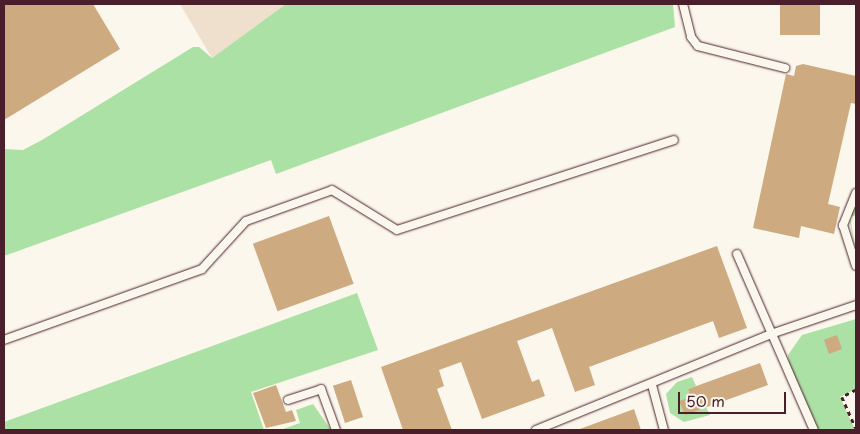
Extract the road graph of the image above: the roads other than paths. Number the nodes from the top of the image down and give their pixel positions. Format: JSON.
{"nodes":[{"id":1,"x":683,"y":4,"type":"edge"},
{"id":2,"x":785,"y":68,"type":"dead end"},
{"id":3,"x":674,"y":140,"type":"dead end"},
{"id":4,"x":856,"y":193,"type":"edge"},
{"id":5,"x":737,"y":254,"type":"dead end"},
{"id":6,"x":856,"y":266,"type":"edge"},
{"id":7,"x":856,"y":305,"type":"edge"},
{"id":8,"x":771,"y":334,"type":"junction"},
{"id":9,"x":4,"y":340,"type":"edge"},
{"id":10,"x":652,"y":385,"type":"junction"},
{"id":11,"x":288,"y":400,"type":"dead end"},
{"id":12,"x":336,"y":430,"type":"edge"},
{"id":13,"x":536,"y":430,"type":"edge"},
{"id":14,"x":664,"y":430,"type":"edge"},
{"id":15,"x":814,"y":430,"type":"edge"}],
"edges":[{"from":1,"to":2,"type":"lane"},
{"from":3,"to":9,"type":"lane"},
{"from":4,"to":6,"type":"lane"},
{"from":5,"to":8,"type":"lane"},
{"from":7,"to":8,"type":"lane"},
{"from":8,"to":10,"type":"lane"},
{"from":8,"to":15,"type":"lane"},
{"from":10,"to":13,"type":"lane"},
{"from":10,"to":14,"type":"lane"},
{"from":11,"to":12,"type":"lane"}]}
